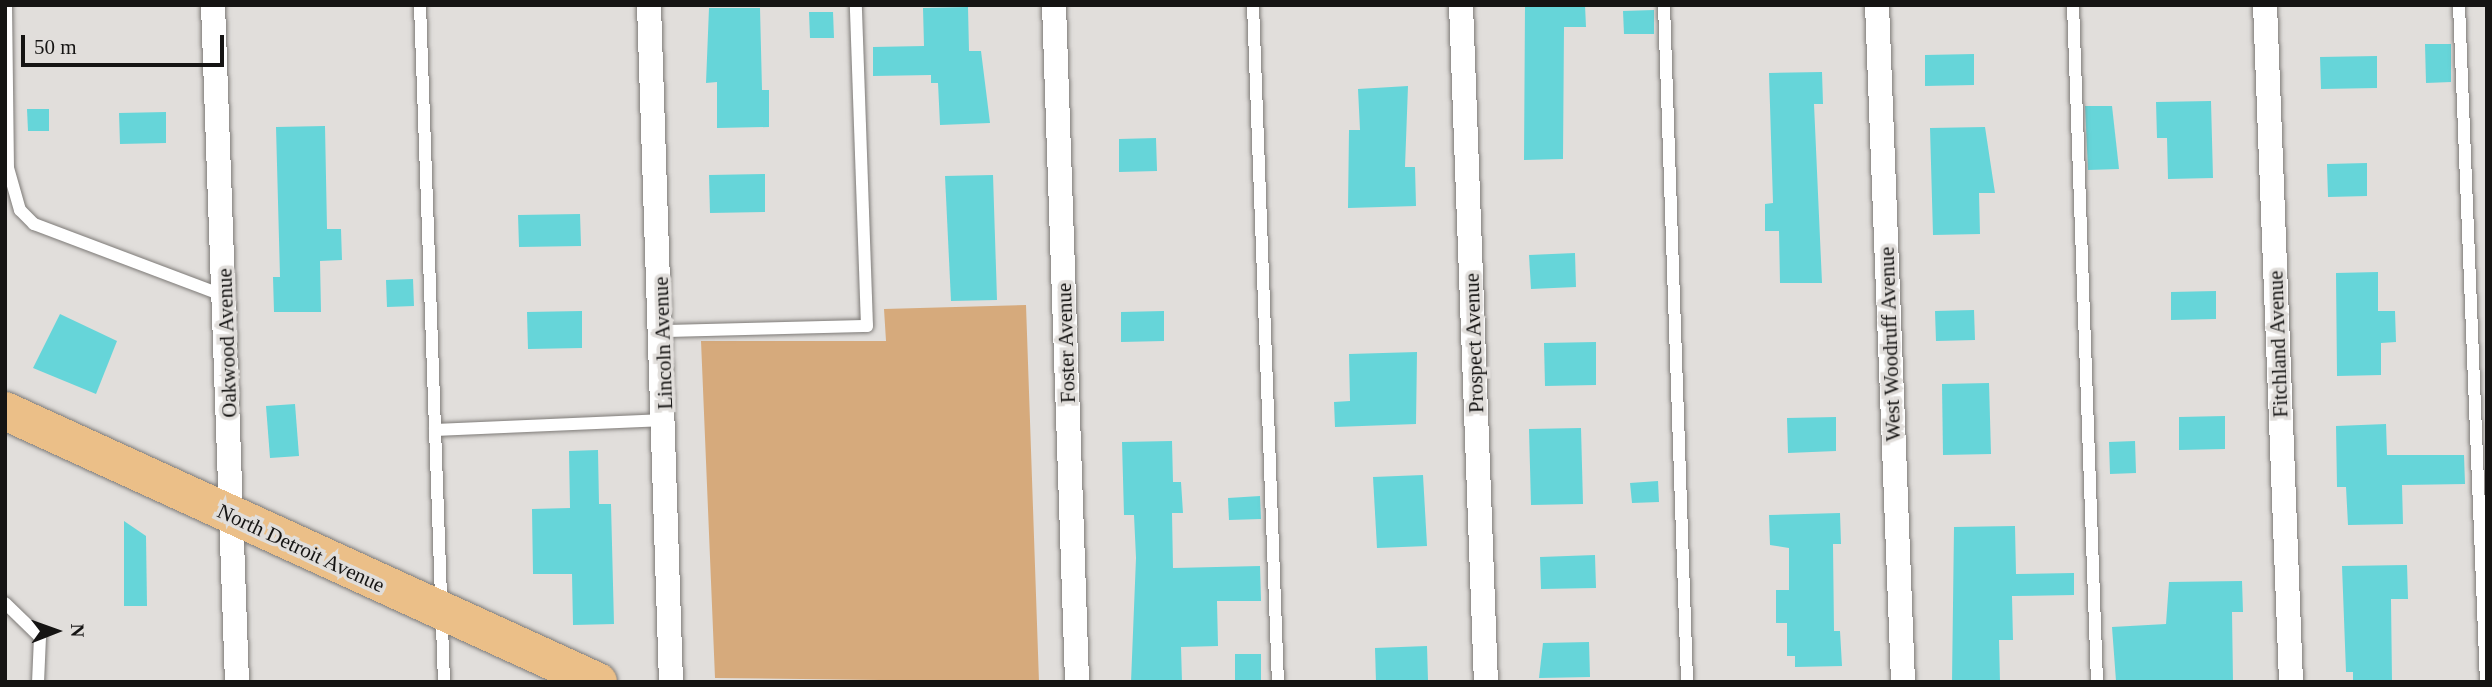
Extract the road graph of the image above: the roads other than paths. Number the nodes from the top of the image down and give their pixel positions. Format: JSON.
{"nodes":[{"id":1,"x":6,"y":5,"type":"edge"},
{"id":2,"x":212,"y":5,"type":"edge"},
{"id":3,"x":420,"y":5,"type":"edge"},
{"id":4,"x":649,"y":5,"type":"edge"},
{"id":5,"x":856,"y":5,"type":"edge"},
{"id":6,"x":1054,"y":5,"type":"edge"},
{"id":7,"x":1253,"y":5,"type":"edge"},
{"id":8,"x":1461,"y":5,"type":"edge"},
{"id":9,"x":1664,"y":5,"type":"edge"},
{"id":10,"x":1877,"y":5,"type":"edge"},
{"id":11,"x":2073,"y":5,"type":"edge"},
{"id":12,"x":2265,"y":5,"type":"edge"},
{"id":13,"x":2459,"y":5,"type":"edge"},
{"id":14,"x":225,"y":296,"type":"junction"},
{"id":15,"x":663,"y":331,"type":"junction"},
{"id":16,"x":5,"y":411,"type":"edge"},
{"id":17,"x":665,"y":420,"type":"junction"},
{"id":18,"x":435,"y":430,"type":"junction"},
{"id":19,"x":233,"y":515,"type":"junction"},
{"id":20,"x":5,"y":603,"type":"edge"},
{"id":21,"x":442,"y":613,"type":"junction"},
{"id":22,"x":38,"y":682,"type":"edge"},
{"id":23,"x":237,"y":682,"type":"edge"},
{"id":24,"x":444,"y":682,"type":"edge"},
{"id":25,"x":598,"y":682,"type":"edge"},
{"id":26,"x":671,"y":682,"type":"edge"},
{"id":27,"x":1077,"y":682,"type":"edge"},
{"id":28,"x":1278,"y":682,"type":"edge"},
{"id":29,"x":1486,"y":682,"type":"edge"},
{"id":30,"x":1687,"y":682,"type":"edge"},
{"id":31,"x":1903,"y":682,"type":"edge"},
{"id":32,"x":2097,"y":682,"type":"edge"},
{"id":33,"x":2291,"y":682,"type":"edge"},
{"id":34,"x":2486,"y":682,"type":"edge"}],
"edges":[{"from":1,"to":14,"type":"lane"},
{"from":2,"to":14,"type":"street","name":"Oakwood Avenue"},
{"from":3,"to":18,"type":"lane"},
{"from":4,"to":15,"type":"street","name":"Lincoln Avenue"},
{"from":5,"to":15,"type":"lane"},
{"from":6,"to":27,"type":"street","name":"Foster Avenue"},
{"from":7,"to":28,"type":"lane"},
{"from":8,"to":29,"type":"street","name":"Prospect Avenue"},
{"from":9,"to":30,"type":"lane"},
{"from":10,"to":31,"type":"street","name":"West Woodruff Avenue"},
{"from":11,"to":32,"type":"lane"},
{"from":12,"to":33,"type":"street","name":"Fitchland Avenue"},
{"from":13,"to":34,"type":"lane"},
{"from":14,"to":19,"type":"street","name":"Oakwood Avenue"},
{"from":15,"to":17,"type":"street","name":"Lincoln Avenue"},
{"from":16,"to":19,"type":"main road","name":"North Detroit Avenue"},
{"from":17,"to":18,"type":"lane"},
{"from":17,"to":26,"type":"street","name":"Lincoln Avenue"},
{"from":18,"to":21,"type":"lane"},
{"from":19,"to":21,"type":"main road","name":"North Detroit Avenue"},
{"from":19,"to":23,"type":"street","name":"Oakwood Avenue"},
{"from":20,"to":22,"type":"lane"},
{"from":21,"to":24,"type":"lane"},
{"from":21,"to":25,"type":"main road","name":"North Detroit Avenue"}]}
